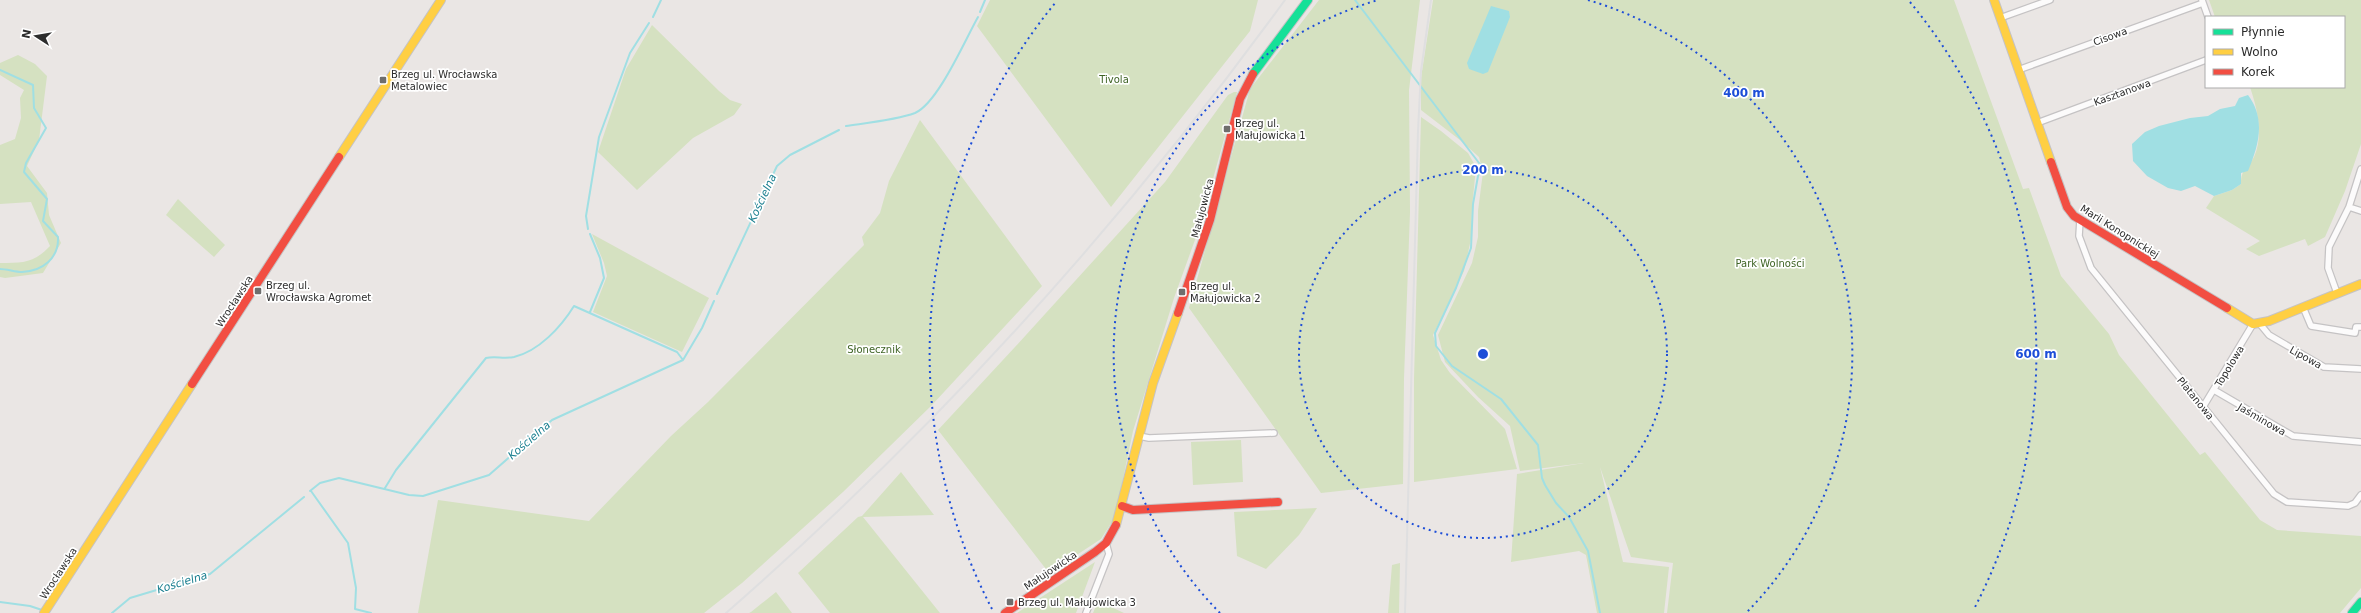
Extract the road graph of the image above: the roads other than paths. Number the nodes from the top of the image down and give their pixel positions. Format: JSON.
{"nodes":[{"id":1,"x":441,"y":0,"type":"edge"},
{"id":2,"x":1308,"y":0,"type":"edge"},
{"id":3,"x":1994,"y":0,"type":"edge"},
{"id":4,"x":2050,"y":0,"type":"edge"},
{"id":5,"x":2202,"y":1,"type":"edge"},
{"id":6,"x":2208,"y":16,"type":"edge"},
{"id":7,"x":2000,"y":18,"type":"junction"},
{"id":8,"x":2205,"y":60,"type":"edge"},
{"id":9,"x":2018,"y":70,"type":"junction"},
{"id":10,"x":2037,"y":123,"type":"junction"},
{"id":11,"x":2361,"y":168,"type":"edge"},
{"id":12,"x":2349,"y":207,"type":"junction"},
{"id":13,"x":2361,"y":211,"type":"edge"},
{"id":14,"x":2080,"y":220,"type":"junction"},
{"id":15,"x":2361,"y":284,"type":"edge"},
{"id":16,"x":2337,"y":293,"type":"junction"},
{"id":17,"x":2304,"y":307,"type":"junction"},
{"id":18,"x":2257,"y":324,"type":"junction"},
{"id":19,"x":2361,"y":327,"type":"edge"},
{"id":20,"x":2361,"y":369,"type":"edge"},
{"id":21,"x":2214,"y":390,"type":"junction"},
{"id":22,"x":2203,"y":407,"type":"junction"},
{"id":23,"x":1274,"y":433,"type":"dead end"},
{"id":24,"x":1139,"y":436,"type":"junction"},
{"id":25,"x":2361,"y":442,"type":"edge"},
{"id":26,"x":2361,"y":495,"type":"edge"},
{"id":27,"x":1278,"y":502,"type":"dead end"},
{"id":28,"x":1122,"y":506,"type":"junction"},
{"id":29,"x":1106,"y":543,"type":"junction"},
{"id":30,"x":2361,"y":602,"type":"edge"},
{"id":31,"x":45,"y":610,"type":"edge"},
{"id":32,"x":1005,"y":613,"type":"edge"},
{"id":33,"x":1086,"y":613,"type":"edge"},
{"id":34,"x":2352,"y":613,"type":"edge"}],
"edges":[{"from":1,"to":31,"type":"street","name":"Wrocławska"},
{"from":2,"to":24,"type":"street","name":"Małujowicka"},
{"from":3,"to":7,"type":"street","name":"Marii Konopnickiej"},
{"from":4,"to":7,"type":"street"},
{"from":5,"to":6,"type":"street"},
{"from":5,"to":9,"type":"street","name":"Cisowa"},
{"from":7,"to":9,"type":"street","name":"Marii Konopnickiej"},
{"from":8,"to":10,"type":"street","name":"Kasztanowa"},
{"from":9,"to":10,"type":"street","name":"Marii Konopnickiej"},
{"from":10,"to":14,"type":"street","name":"Marii Konopnickiej"},
{"from":11,"to":12,"type":"street"},
{"from":12,"to":13,"type":"street"},
{"from":12,"to":16,"type":"street"},
{"from":14,"to":18,"type":"street","name":"Marii Konopnickiej"},
{"from":14,"to":22,"type":"street","name":"Platanowa"},
{"from":15,"to":16,"type":"street"},
{"from":16,"to":17,"type":"street"},
{"from":17,"to":18,"type":"street"},
{"from":17,"to":19,"type":"street"},
{"from":18,"to":20,"type":"street","name":"Lipowa"},
{"from":18,"to":21,"type":"street","name":"Topolowa"},
{"from":21,"to":22,"type":"street","name":"Topolowa"},
{"from":21,"to":25,"type":"street","name":"Jaśminowa"},
{"from":22,"to":26,"type":"street","name":"Platanowa"},
{"from":23,"to":24,"type":"street"},
{"from":24,"to":28,"type":"street","name":"Małujowicka"},
{"from":27,"to":28,"type":"street"},
{"from":28,"to":29,"type":"street","name":"Małujowicka"},
{"from":29,"to":32,"type":"street","name":"Małujowicka"},
{"from":29,"to":33,"type":"street"},
{"from":30,"to":34,"type":"street"}]}
